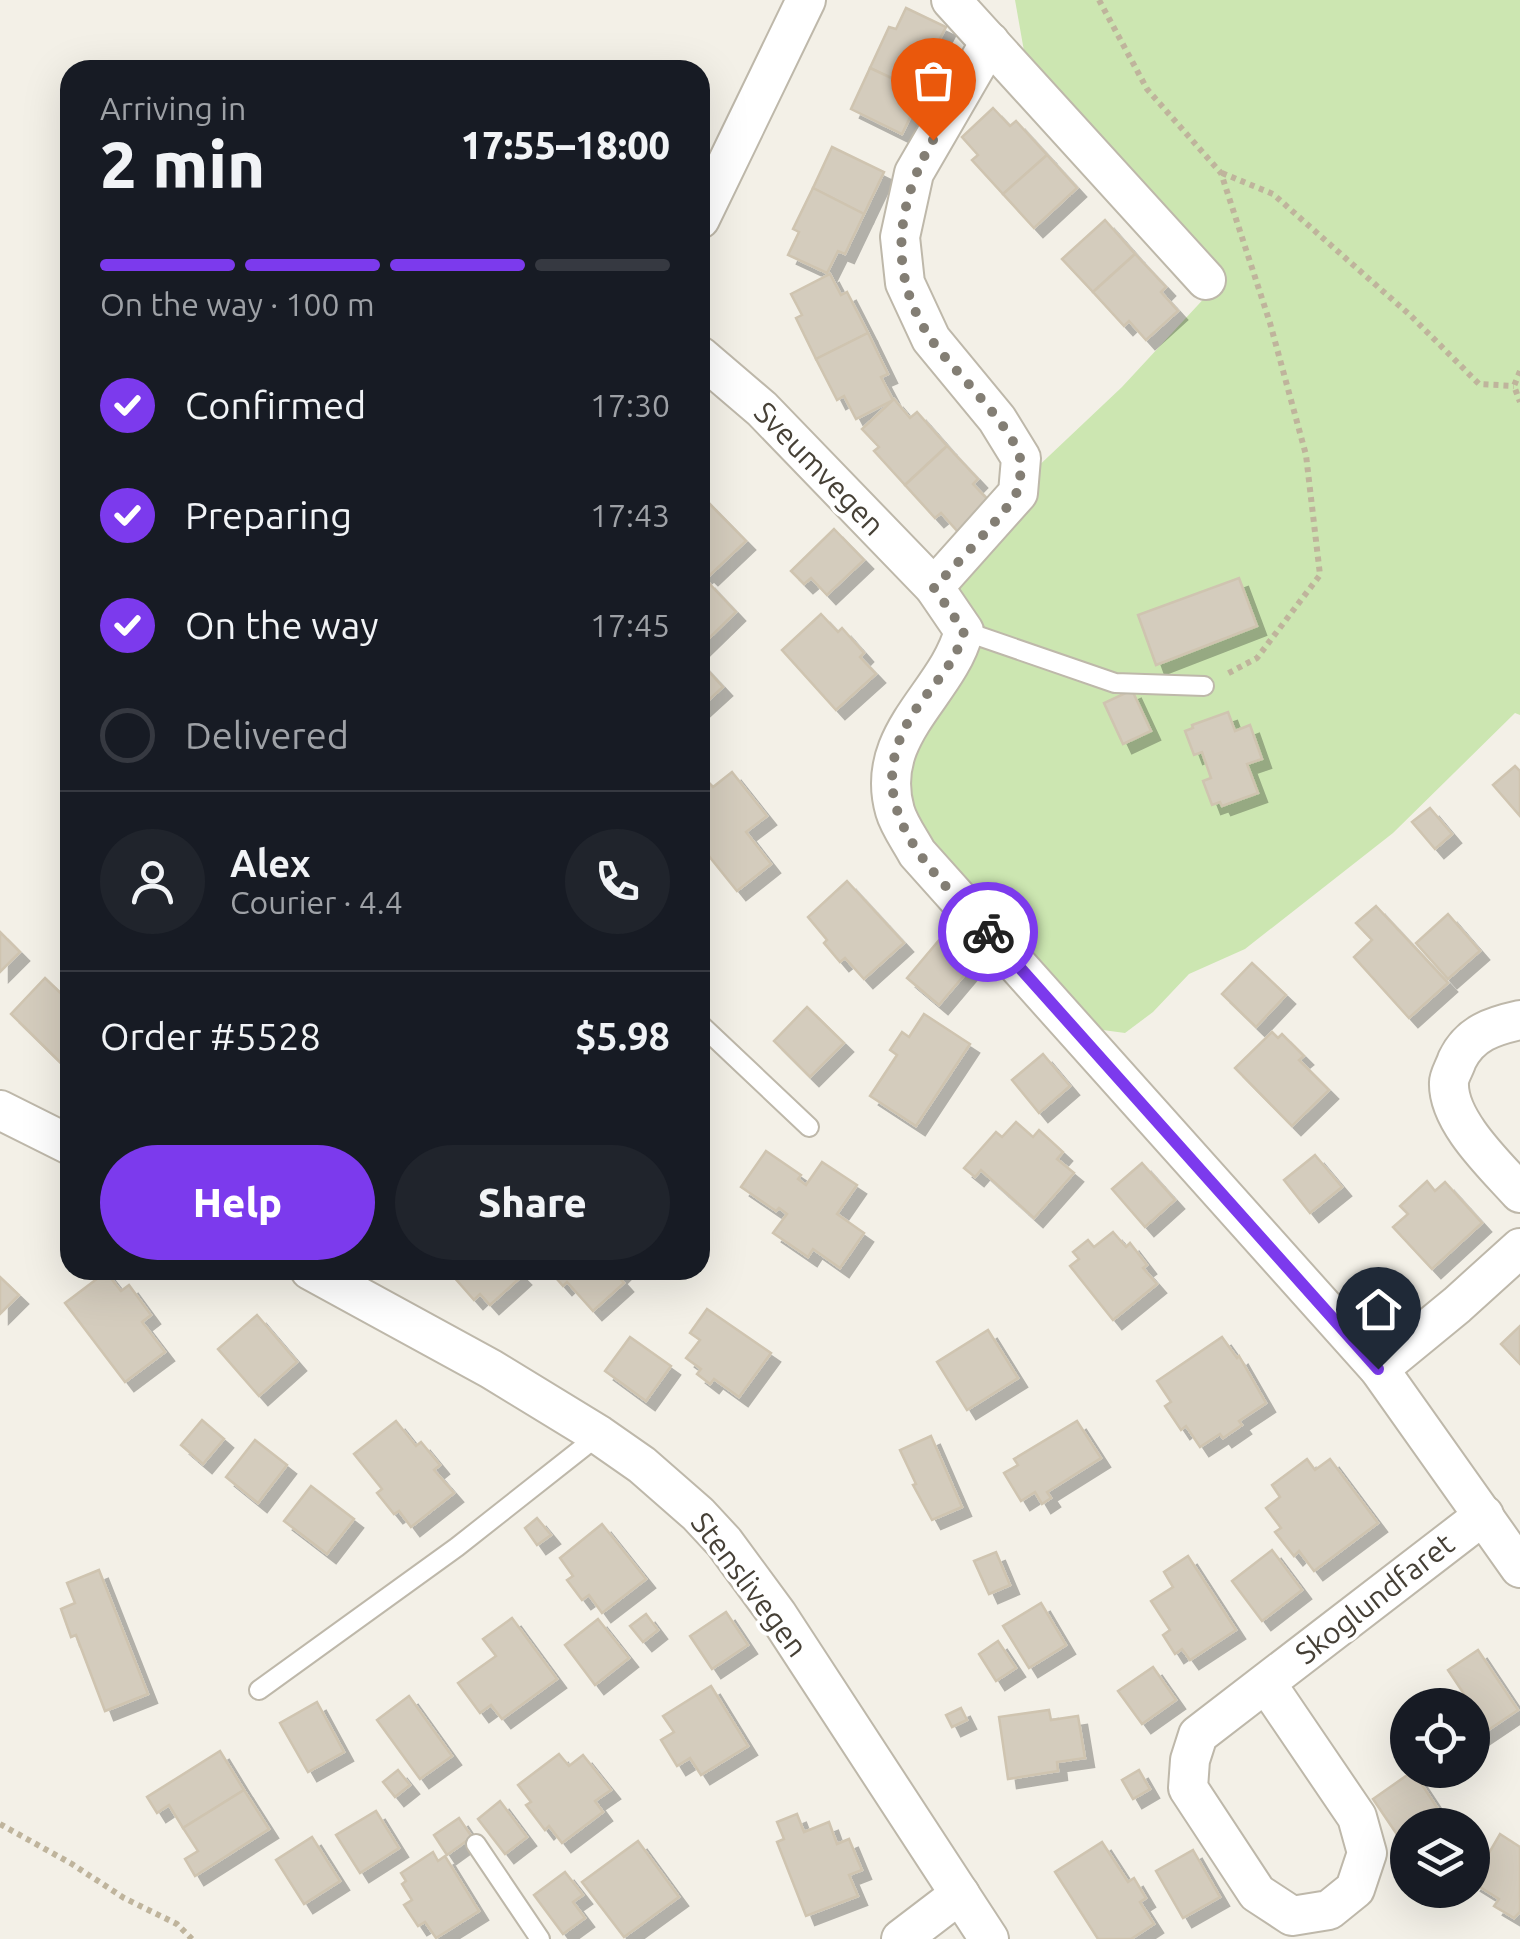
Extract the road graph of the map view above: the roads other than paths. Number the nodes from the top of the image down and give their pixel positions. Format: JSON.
{"nodes":[{"id":1,"x":806,"y":0,"type":"edge"},
{"id":2,"x":951,"y":0,"type":"edge"},
{"id":3,"x":990,"y":42,"type":"junction"},
{"id":4,"x":710,"y":198,"type":"edge"},
{"id":5,"x":1206,"y":280,"type":"dead end"},
{"id":6,"x":710,"y":365,"type":"edge"},
{"id":7,"x":934,"y":588,"type":"junction"},
{"id":8,"x":964,"y":631,"type":"junction"},
{"id":9,"x":1204,"y":686,"type":"road end"},
{"id":10,"x":1520,"y":1020,"type":"edge"},
{"id":11,"x":710,"y":1033,"type":"edge"},
{"id":12,"x":0,"y":1110,"type":"edge"},
{"id":13,"x":810,"y":1127,"type":"dead end"},
{"id":14,"x":60,"y":1140,"type":"edge"},
{"id":15,"x":1520,"y":1193,"type":"edge"},
{"id":16,"x":1520,"y":1248,"type":"edge"},
{"id":17,"x":328,"y":1280,"type":"edge"},
{"id":18,"x":1378,"y":1369,"type":"junction"},
{"id":19,"x":599,"y":1435,"type":"junction"},
{"id":20,"x":1484,"y":1516,"type":"junction"},
{"id":21,"x":1520,"y":1568,"type":"edge"},
{"id":22,"x":1266,"y":1683,"type":"junction"},
{"id":23,"x":259,"y":1690,"type":"dead end"},
{"id":24,"x":476,"y":1844,"type":"dead end"},
{"id":25,"x":960,"y":1894,"type":"junction"},
{"id":26,"x":540,"y":1939,"type":"edge"},
{"id":27,"x":901,"y":1939,"type":"edge"},
{"id":28,"x":990,"y":1939,"type":"edge"}],
"edges":[{"from":1,"to":4,"type":"street"},
{"from":2,"to":3,"type":"street"},
{"from":3,"to":5,"type":"street"},
{"from":3,"to":7,"type":"street"},
{"from":6,"to":7,"type":"street","name":"Sveumvegen"},
{"from":7,"to":8,"type":"street","name":"Sveumvegen"},
{"from":8,"to":9,"type":"lane"},
{"from":8,"to":18,"type":"street","name":"Skoglundfaret"},
{"from":10,"to":15,"type":"street"},
{"from":11,"to":13,"type":"lane"},
{"from":12,"to":14,"type":"street"},
{"from":16,"to":18,"type":"street"},
{"from":17,"to":19,"type":"street","name":"Stenslivegen"},
{"from":18,"to":20,"type":"street","name":"Skoglundfaret"},
{"from":19,"to":23,"type":"lane"},
{"from":19,"to":25,"type":"street","name":"Stenslivegen"},
{"from":20,"to":21,"type":"street","name":"Skoglundfaret"},
{"from":20,"to":22,"type":"street","name":"Skoglundfaret"},
{"from":22,"to":22,"type":"street","name":"Skoglundfaret"},
{"from":24,"to":26,"type":"lane"},
{"from":25,"to":27,"type":"street"},
{"from":25,"to":28,"type":"street","name":"Stenslivegen"}]}
